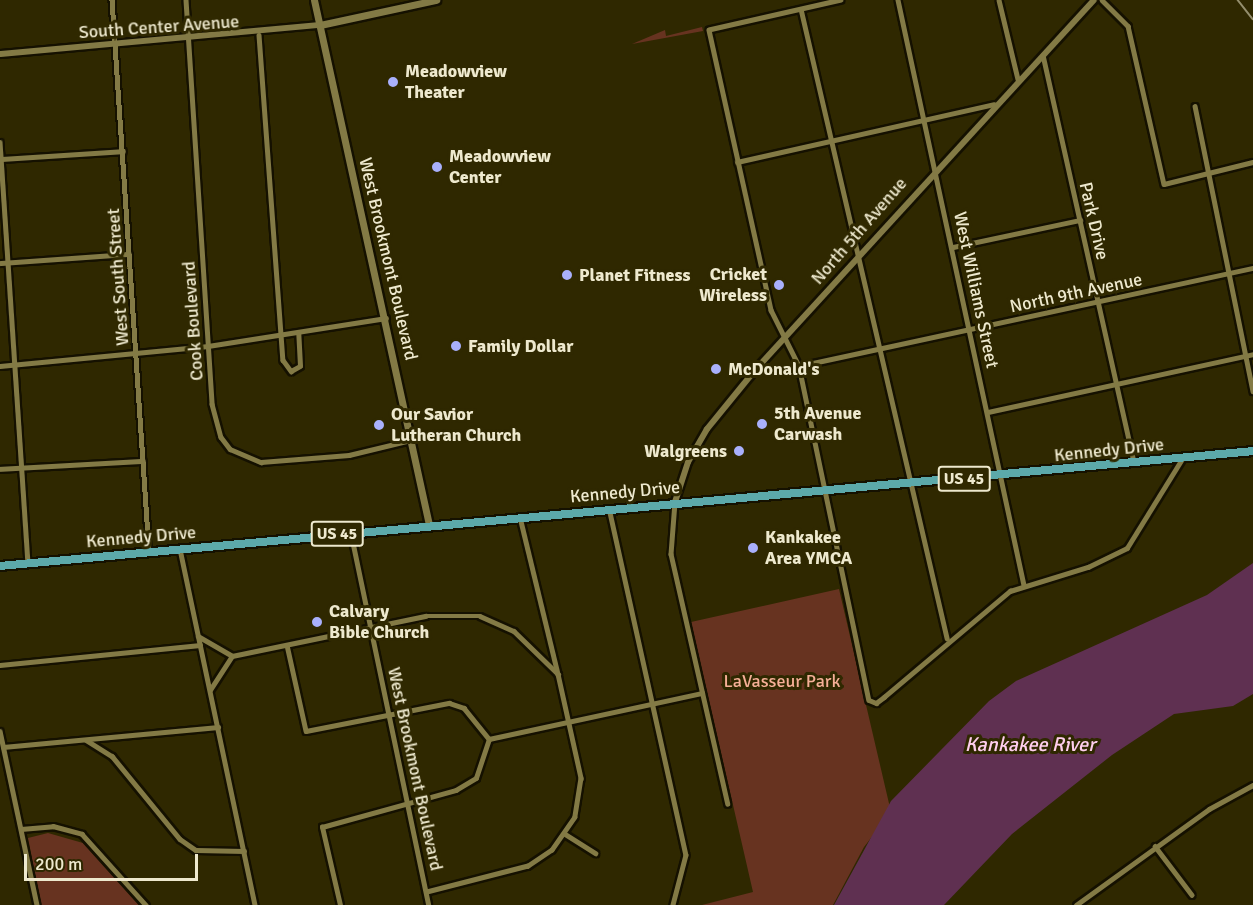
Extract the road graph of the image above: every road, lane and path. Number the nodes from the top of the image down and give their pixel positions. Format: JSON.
{"nodes":[{"id":1,"x":112,"y":0,"type":"edge"},
{"id":2,"x":186,"y":0,"type":"edge"},
{"id":3,"x":314,"y":0,"type":"edge"},
{"id":4,"x":436,"y":0,"type":"edge"},
{"id":5,"x":841,"y":0,"type":"edge"},
{"id":6,"x":898,"y":0,"type":"edge"},
{"id":7,"x":999,"y":0,"type":"edge"},
{"id":8,"x":1094,"y":0,"type":"edge"},
{"id":9,"x":1102,"y":0,"type":"edge"},
{"id":10,"x":801,"y":9,"type":"junction"},
{"id":11,"x":320,"y":25,"type":"junction"},
{"id":12,"x":259,"y":35,"type":"junction"},
{"id":13,"x":190,"y":40,"type":"junction"},
{"id":14,"x":116,"y":45,"type":"junction"},
{"id":15,"x":0,"y":54,"type":"edge"},
{"id":16,"x":1043,"y":55,"type":"junction"},
{"id":17,"x":1018,"y":79,"type":"junction"},
{"id":18,"x":994,"y":104,"type":"junction"},
{"id":19,"x":1195,"y":106,"type":"dead end"},
{"id":20,"x":924,"y":119,"type":"junction"},
{"id":21,"x":831,"y":140,"type":"junction"},
{"id":22,"x":0,"y":142,"type":"edge"},
{"id":23,"x":123,"y":151,"type":"junction"},
{"id":24,"x":1,"y":159,"type":"edge"},
{"id":25,"x":737,"y":162,"type":"junction"},
{"id":26,"x":1253,"y":162,"type":"edge"},
{"id":27,"x":935,"y":167,"type":"junction"},
{"id":28,"x":1210,"y":172,"type":"junction"},
{"id":29,"x":1080,"y":220,"type":"junction"},
{"id":30,"x":953,"y":247,"type":"junction"},
{"id":31,"x":129,"y":254,"type":"junction"},
{"id":32,"x":858,"y":255,"type":"junction"},
{"id":33,"x":8,"y":262,"type":"junction"},
{"id":34,"x":0,"y":263,"type":"edge"},
{"id":35,"x":1253,"y":268,"type":"edge"},
{"id":36,"x":1229,"y":273,"type":"junction"},
{"id":37,"x":1099,"y":302,"type":"junction"},
{"id":38,"x":386,"y":318,"type":"junction"},
{"id":39,"x":970,"y":330,"type":"junction"},
{"id":40,"x":298,"y":333,"type":"junction"},
{"id":41,"x":283,"y":335,"type":"junction"},
{"id":42,"x":784,"y":338,"type":"junction"},
{"id":43,"x":208,"y":346,"type":"junction"},
{"id":44,"x":882,"y":347,"type":"junction"},
{"id":45,"x":136,"y":354,"type":"junction"},
{"id":46,"x":1253,"y":354,"type":"edge"},
{"id":47,"x":1245,"y":356,"type":"junction"},
{"id":48,"x":15,"y":365,"type":"junction"},
{"id":49,"x":0,"y":366,"type":"edge"},
{"id":50,"x":799,"y":366,"type":"junction"},
{"id":51,"x":1117,"y":383,"type":"junction"},
{"id":52,"x":1253,"y":391,"type":"edge"},
{"id":53,"x":988,"y":412,"type":"junction"},
{"id":54,"x":413,"y":439,"type":"junction"},
{"id":55,"x":1253,"y":451,"type":"edge"},
{"id":56,"x":1183,"y":456,"type":"junction"},
{"id":57,"x":143,"y":461,"type":"junction"},
{"id":58,"x":1134,"y":463,"type":"junction"},
{"id":59,"x":22,"y":468,"type":"junction"},
{"id":60,"x":0,"y":469,"type":"edge"},
{"id":61,"x":1002,"y":476,"type":"junction"},
{"id":62,"x":912,"y":483,"type":"junction"},
{"id":63,"x":824,"y":492,"type":"junction"},
{"id":64,"x":675,"y":502,"type":"junction"},
{"id":65,"x":609,"y":508,"type":"junction"},
{"id":66,"x":520,"y":517,"type":"junction"},
{"id":67,"x":429,"y":525,"type":"junction"},
{"id":68,"x":351,"y":532,"type":"junction"},
{"id":69,"x":180,"y":549,"type":"junction"},
{"id":70,"x":149,"y":551,"type":"junction"},
{"id":71,"x":28,"y":563,"type":"junction"},
{"id":72,"x":0,"y":566,"type":"edge"},
{"id":73,"x":1024,"y":585,"type":"junction"},
{"id":74,"x":369,"y":628,"type":"junction"},
{"id":75,"x":198,"y":636,"type":"junction"},
{"id":76,"x":947,"y":638,"type":"junction"},
{"id":77,"x":200,"y":645,"type":"junction"},
{"id":78,"x":287,"y":645,"type":"junction"},
{"id":79,"x":232,"y":657,"type":"junction"},
{"id":80,"x":0,"y":665,"type":"edge"},
{"id":81,"x":558,"y":674,"type":"junction"},
{"id":82,"x":210,"y":690,"type":"junction"},
{"id":83,"x":702,"y":693,"type":"junction"},
{"id":84,"x":653,"y":705,"type":"junction"},
{"id":85,"x":388,"y":716,"type":"junction"},
{"id":86,"x":570,"y":722,"type":"junction"},
{"id":87,"x":218,"y":727,"type":"junction"},
{"id":88,"x":0,"y":731,"type":"edge"},
{"id":89,"x":489,"y":739,"type":"junction"},
{"id":90,"x":86,"y":740,"type":"junction"},
{"id":91,"x":3,"y":747,"type":"junction"},
{"id":92,"x":1253,"y":785,"type":"edge"},
{"id":93,"x":408,"y":804,"type":"junction"},
{"id":94,"x":729,"y":804,"type":"dead end"},
{"id":95,"x":21,"y":829,"type":"junction"},
{"id":96,"x":565,"y":834,"type":"junction"},
{"id":97,"x":1155,"y":846,"type":"junction"},
{"id":98,"x":244,"y":850,"type":"junction"},
{"id":99,"x":596,"y":854,"type":"dead end"},
{"id":100,"x":427,"y":892,"type":"junction"},
{"id":101,"x":1192,"y":895,"type":"dead end"},
{"id":102,"x":37,"y":905,"type":"edge"},
{"id":103,"x":146,"y":905,"type":"edge"},
{"id":104,"x":255,"y":905,"type":"edge"},
{"id":105,"x":340,"y":905,"type":"edge"},
{"id":106,"x":429,"y":905,"type":"edge"},
{"id":107,"x":673,"y":905,"type":"edge"},
{"id":108,"x":1076,"y":905,"type":"edge"}],
"edges":[{"from":1,"to":14,"type":"street","name":"West South Street"},
{"from":2,"to":13,"type":"street","name":"Cook Boulevard"},
{"from":3,"to":11,"type":"main road","name":"West Brookmont Boulevard"},
{"from":4,"to":11,"type":"main road"},
{"from":5,"to":10,"type":"street"},
{"from":6,"to":20,"type":"street","name":"West Williams Street"},
{"from":7,"to":17,"type":"street"},
{"from":8,"to":16,"type":"street","name":"North 5th Avenue"},
{"from":9,"to":28,"type":"street"},
{"from":10,"to":21,"type":"street"},
{"from":10,"to":25,"type":"street"},
{"from":11,"to":12,"type":"street","name":"South Center Avenue"},
{"from":11,"to":38,"type":"main road","name":"West Brookmont Boulevard"},
{"from":12,"to":13,"type":"street","name":"South Center Avenue"},
{"from":12,"to":41,"type":"street"},
{"from":13,"to":14,"type":"street","name":"South Center Avenue"},
{"from":13,"to":43,"type":"street","name":"Cook Boulevard"},
{"from":14,"to":15,"type":"street","name":"South Center Avenue"},
{"from":14,"to":23,"type":"street","name":"West South Street"},
{"from":16,"to":17,"type":"street","name":"North 5th Avenue"},
{"from":16,"to":29,"type":"street","name":"Park Drive"},
{"from":17,"to":18,"type":"street","name":"North 5th Avenue"},
{"from":18,"to":20,"type":"street"},
{"from":18,"to":27,"type":"street","name":"North 5th Avenue"},
{"from":19,"to":28,"type":"street"},
{"from":20,"to":21,"type":"street"},
{"from":20,"to":27,"type":"street","name":"West Williams Street"},
{"from":21,"to":25,"type":"street"},
{"from":21,"to":32,"type":"street"},
{"from":22,"to":24,"type":"street"},
{"from":23,"to":24,"type":"street"},
{"from":23,"to":31,"type":"street","name":"West South Street"},
{"from":24,"to":33,"type":"street"},
{"from":25,"to":42,"type":"street"},
{"from":26,"to":28,"type":"street"},
{"from":27,"to":30,"type":"street","name":"West Williams Street"},
{"from":27,"to":32,"type":"street","name":"North 5th Avenue"},
{"from":28,"to":36,"type":"street"},
{"from":29,"to":30,"type":"street"},
{"from":29,"to":37,"type":"street","name":"Park Drive"},
{"from":30,"to":39,"type":"street","name":"West Williams Street"},
{"from":31,"to":33,"type":"street"},
{"from":31,"to":45,"type":"street","name":"West South Street"},
{"from":32,"to":42,"type":"street","name":"North 5th Avenue"},
{"from":32,"to":44,"type":"street"},
{"from":33,"to":34,"type":"street"},
{"from":33,"to":48,"type":"street"},
{"from":35,"to":36,"type":"street","name":"North 9th Avenue"},
{"from":36,"to":37,"type":"street","name":"North 9th Avenue"},
{"from":36,"to":47,"type":"street"},
{"from":37,"to":39,"type":"street","name":"North 9th Avenue"},
{"from":37,"to":51,"type":"street","name":"Park Drive"},
{"from":38,"to":40,"type":"street"},
{"from":38,"to":54,"type":"main road","name":"West Brookmont Boulevard"},
{"from":39,"to":44,"type":"street","name":"North 9th Avenue"},
{"from":39,"to":53,"type":"street","name":"West Williams Street"},
{"from":40,"to":41,"type":"street"},
{"from":40,"to":41,"type":"street"},
{"from":41,"to":43,"type":"street"},
{"from":42,"to":50,"type":"street"},
{"from":42,"to":64,"type":"street","name":"North 5th Avenue"},
{"from":43,"to":45,"type":"street"},
{"from":43,"to":54,"type":"street","name":"Cook Boulevard"},
{"from":44,"to":50,"type":"street","name":"North 9th Avenue"},
{"from":44,"to":62,"type":"street"},
{"from":45,"to":48,"type":"street"},
{"from":45,"to":57,"type":"street","name":"West South Street"},
{"from":46,"to":47,"type":"street"},
{"from":47,"to":51,"type":"street"},
{"from":47,"to":52,"type":"street"},
{"from":48,"to":49,"type":"street"},
{"from":48,"to":59,"type":"street"},
{"from":50,"to":63,"type":"street"},
{"from":51,"to":53,"type":"street"},
{"from":51,"to":58,"type":"street","name":"Park Drive"},
{"from":53,"to":61,"type":"street","name":"West Williams Street"},
{"from":54,"to":67,"type":"main road","name":"West Brookmont Boulevard"},
{"from":55,"to":56,"type":"main road","name":"Kennedy Drive","number":"US 45"},
{"from":56,"to":58,"type":"main road","name":"Kennedy Drive","number":"US 45"},
{"from":56,"to":73,"type":"street"},
{"from":57,"to":59,"type":"street"},
{"from":57,"to":70,"type":"street","name":"West South Street"},
{"from":58,"to":61,"type":"main road","name":"Kennedy Drive","number":"US 45"},
{"from":59,"to":60,"type":"street"},
{"from":59,"to":71,"type":"street"},
{"from":61,"to":62,"type":"main road","name":"Kennedy Drive","number":"US 45"},
{"from":61,"to":73,"type":"street","name":"West Williams Street"},
{"from":62,"to":63,"type":"main road","name":"Kennedy Drive","number":"US 45"},
{"from":62,"to":76,"type":"street"},
{"from":63,"to":64,"type":"main road","name":"Kennedy Drive","number":"US 45"},
{"from":63,"to":76,"type":"street"},
{"from":64,"to":65,"type":"main road","name":"Kennedy Drive","number":"US 45"},
{"from":64,"to":83,"type":"street"},
{"from":65,"to":66,"type":"main road","name":"Kennedy Drive","number":"US 45"},
{"from":65,"to":84,"type":"street"},
{"from":66,"to":67,"type":"main road","name":"Kennedy Drive","number":"US 45"},
{"from":66,"to":81,"type":"street"},
{"from":67,"to":68,"type":"main road","name":"Kennedy Drive","number":"US 45"},
{"from":68,"to":69,"type":"main road","name":"Kennedy Drive","number":"US 45"},
{"from":68,"to":74,"type":"street","name":"West Brookmont Boulevard"},
{"from":69,"to":70,"type":"main road","name":"Kennedy Drive","number":"US 45"},
{"from":69,"to":75,"type":"street"},
{"from":70,"to":71,"type":"main road","name":"Kennedy Drive","number":"US 45"},
{"from":71,"to":72,"type":"main road","name":"Kennedy Drive","number":"US 45"},
{"from":73,"to":76,"type":"street"},
{"from":74,"to":78,"type":"street"},
{"from":74,"to":81,"type":"street"},
{"from":74,"to":85,"type":"street","name":"West Brookmont Boulevard"},
{"from":75,"to":77,"type":"street"},
{"from":75,"to":79,"type":"street"},
{"from":77,"to":80,"type":"street"},
{"from":77,"to":82,"type":"street"},
{"from":78,"to":79,"type":"street"},
{"from":78,"to":85,"type":"street"},
{"from":79,"to":82,"type":"street"},
{"from":81,"to":86,"type":"street"},
{"from":82,"to":87,"type":"street"},
{"from":83,"to":84,"type":"street"},
{"from":83,"to":94,"type":"street"},
{"from":84,"to":86,"type":"street"},
{"from":84,"to":107,"type":"street"},
{"from":85,"to":89,"type":"street"},
{"from":85,"to":93,"type":"street","name":"West Brookmont Boulevard"},
{"from":86,"to":89,"type":"street"},
{"from":86,"to":96,"type":"street"},
{"from":87,"to":90,"type":"street"},
{"from":87,"to":98,"type":"street"},
{"from":88,"to":91,"type":"street"},
{"from":89,"to":93,"type":"street"},
{"from":90,"to":91,"type":"street"},
{"from":90,"to":98,"type":"street"},
{"from":91,"to":95,"type":"street"},
{"from":92,"to":97,"type":"street"},
{"from":93,"to":100,"type":"street","name":"West Brookmont Boulevard"},
{"from":93,"to":105,"type":"street"},
{"from":95,"to":102,"type":"street"},
{"from":95,"to":103,"type":"street"},
{"from":96,"to":99,"type":"street"},
{"from":96,"to":100,"type":"street"},
{"from":97,"to":101,"type":"street"},
{"from":97,"to":108,"type":"street"},
{"from":98,"to":104,"type":"street"},
{"from":100,"to":106,"type":"street","name":"West Brookmont Boulevard"}]}
